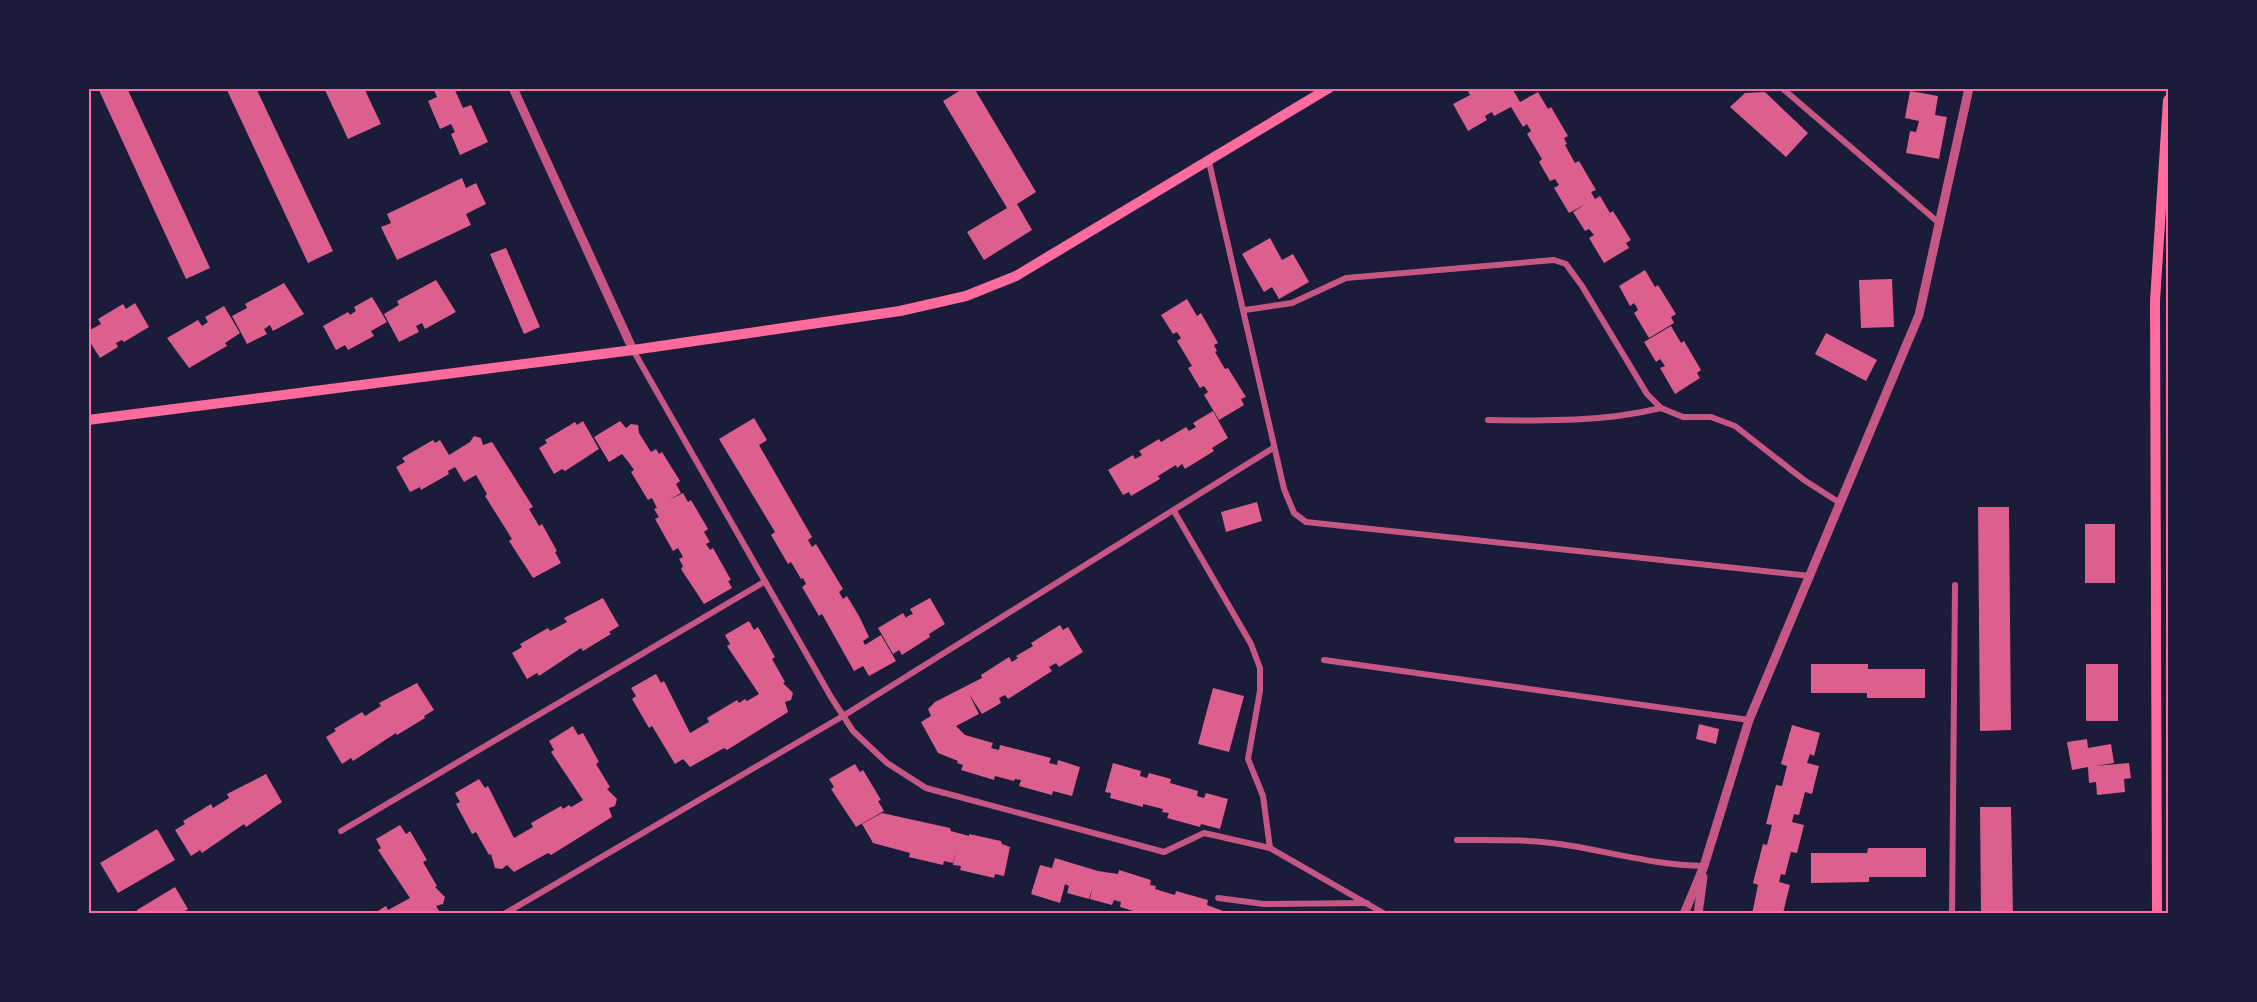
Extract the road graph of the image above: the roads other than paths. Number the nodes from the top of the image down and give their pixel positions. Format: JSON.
{"nodes":[{"id":1,"x":513,"y":88,"type":"edge"},
{"id":2,"x":1329,"y":88,"type":"edge"},
{"id":3,"x":1782,"y":88,"type":"edge"},
{"id":4,"x":1969,"y":88,"type":"edge"},
{"id":5,"x":2169,"y":100,"type":"edge"},
{"id":6,"x":1209,"y":162,"type":"junction"},
{"id":7,"x":1940,"y":223,"type":"junction"},
{"id":8,"x":1245,"y":310,"type":"junction"},
{"id":9,"x":633,"y":350,"type":"junction"},
{"id":10,"x":1661,"y":408,"type":"junction"},
{"id":11,"x":88,"y":420,"type":"edge"},
{"id":12,"x":1488,"y":420,"type":"dead end"},
{"id":13,"x":1273,"y":448,"type":"junction"},
{"id":14,"x":1840,"y":503,"type":"junction"},
{"id":15,"x":1174,"y":511,"type":"junction"},
{"id":16,"x":1810,"y":576,"type":"junction"},
{"id":17,"x":764,"y":582,"type":"junction"},
{"id":18,"x":1955,"y":585,"type":"dead end"},
{"id":19,"x":1324,"y":660,"type":"dead end"},
{"id":20,"x":843,"y":716,"type":"junction"},
{"id":21,"x":1749,"y":720,"type":"junction"},
{"id":22,"x":341,"y":831,"type":"dead end"},
{"id":23,"x":1457,"y":840,"type":"dead end"},
{"id":24,"x":1270,"y":848,"type":"junction"},
{"id":25,"x":1704,"y":866,"type":"junction"},
{"id":26,"x":1218,"y":898,"type":"dead end"},
{"id":27,"x":1368,"y":903,"type":"junction"},
{"id":28,"x":504,"y":914,"type":"edge"},
{"id":29,"x":1386,"y":914,"type":"edge"},
{"id":30,"x":1684,"y":914,"type":"edge"},
{"id":31,"x":1698,"y":914,"type":"edge"},
{"id":32,"x":1952,"y":914,"type":"edge"},
{"id":33,"x":2157,"y":914,"type":"edge"}],
"edges":[{"from":1,"to":9,"type":"street"},
{"from":2,"to":6,"type":"main road"},
{"from":3,"to":7,"type":"street"},
{"from":4,"to":7,"type":"street"},
{"from":5,"to":33,"type":"main road"},
{"from":6,"to":8,"type":"street"},
{"from":6,"to":9,"type":"main road"},
{"from":7,"to":14,"type":"street"},
{"from":8,"to":10,"type":"street"},
{"from":8,"to":13,"type":"street"},
{"from":9,"to":11,"type":"main road"},
{"from":9,"to":17,"type":"street"},
{"from":10,"to":12,"type":"street"},
{"from":10,"to":14,"type":"street"},
{"from":13,"to":15,"type":"street"},
{"from":13,"to":16,"type":"street"},
{"from":14,"to":16,"type":"street"},
{"from":15,"to":20,"type":"street"},
{"from":15,"to":24,"type":"street"},
{"from":16,"to":21,"type":"street"},
{"from":17,"to":20,"type":"street"},
{"from":17,"to":22,"type":"street"},
{"from":18,"to":32,"type":"street"},
{"from":19,"to":21,"type":"street"},
{"from":20,"to":24,"type":"street"},
{"from":20,"to":28,"type":"street"},
{"from":21,"to":25,"type":"street"},
{"from":23,"to":25,"type":"street"},
{"from":24,"to":27,"type":"street"},
{"from":25,"to":30,"type":"street"},
{"from":25,"to":31,"type":"street"},
{"from":26,"to":27,"type":"street"},
{"from":27,"to":29,"type":"street"}]}
